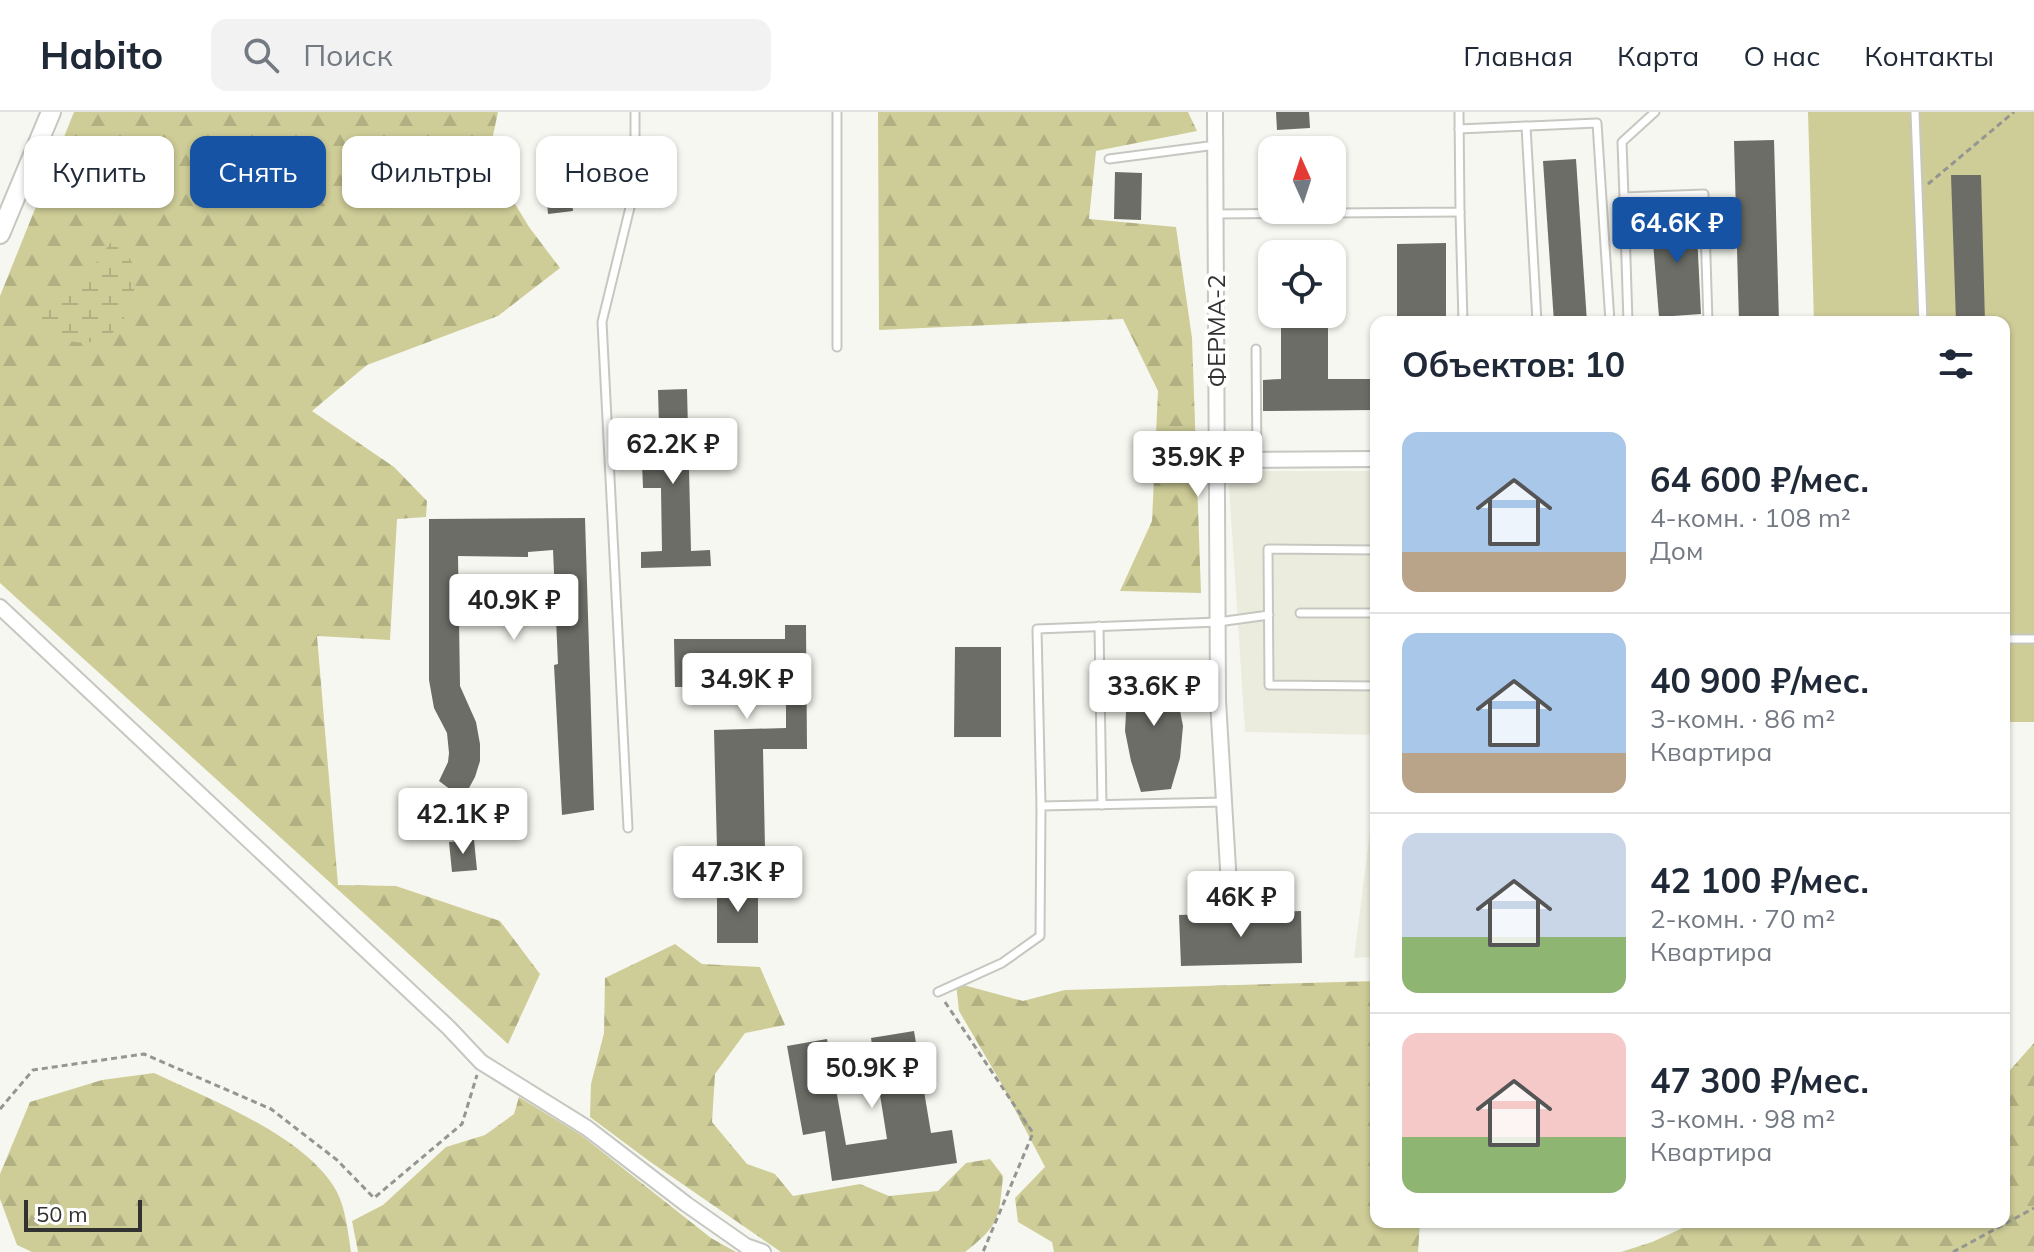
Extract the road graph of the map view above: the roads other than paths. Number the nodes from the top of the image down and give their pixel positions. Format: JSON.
{"nodes":[{"id":1,"x":51,"y":112,"type":"edge"},
{"id":2,"x":635,"y":112,"type":"edge"},
{"id":3,"x":837,"y":112,"type":"edge"},
{"id":4,"x":1215,"y":112,"type":"edge"},
{"id":5,"x":1459,"y":112,"type":"edge"},
{"id":6,"x":1655,"y":112,"type":"edge"},
{"id":7,"x":1915,"y":112,"type":"edge"},
{"id":8,"x":1526,"y":126,"type":"junction"},
{"id":9,"x":1459,"y":129,"type":"junction"},
{"id":10,"x":1216,"y":145,"type":"junction"},
{"id":11,"x":1109,"y":159,"type":"dead end"},
{"id":12,"x":1624,"y":197,"type":"junction"},
{"id":13,"x":0,"y":199,"type":"edge"},
{"id":14,"x":1460,"y":212,"type":"junction"},
{"id":15,"x":1215,"y":214,"type":"junction"},
{"id":16,"x":3,"y":226,"type":"edge"},
{"id":17,"x":1463,"y":316,"type":"edge"},
{"id":18,"x":1537,"y":316,"type":"edge"},
{"id":19,"x":1610,"y":316,"type":"edge"},
{"id":20,"x":1628,"y":316,"type":"edge"},
{"id":21,"x":1708,"y":316,"type":"edge"},
{"id":22,"x":1923,"y":316,"type":"edge"},
{"id":23,"x":837,"y":347,"type":"dead end"},
{"id":24,"x":1256,"y":349,"type":"dead end"},
{"id":25,"x":1370,"y":459,"type":"edge"},
{"id":26,"x":1217,"y":460,"type":"junction"},
{"id":27,"x":1257,"y":460,"type":"junction"},
{"id":28,"x":1370,"y":550,"type":"edge"},
{"id":29,"x":0,"y":607,"type":"edge"},
{"id":30,"x":1300,"y":613,"type":"dead end"},
{"id":31,"x":1370,"y":613,"type":"edge"},
{"id":32,"x":1269,"y":615,"type":"junction"},
{"id":33,"x":1218,"y":622,"type":"junction"},
{"id":34,"x":1099,"y":626,"type":"junction"},
{"id":35,"x":2010,"y":639,"type":"edge"},
{"id":36,"x":2034,"y":639,"type":"edge"},
{"id":37,"x":1370,"y":686,"type":"edge"},
{"id":38,"x":1224,"y":802,"type":"junction"},
{"id":39,"x":1102,"y":805,"type":"junction"},
{"id":40,"x":1041,"y":806,"type":"junction"},
{"id":41,"x":628,"y":828,"type":"dead end"},
{"id":42,"x":1229,"y":885,"type":"dead end"},
{"id":43,"x":938,"y":992,"type":"road end"},
{"id":44,"x":763,"y":1252,"type":"edge"}],
"edges":[{"from":1,"to":16,"type":"street"},
{"from":2,"to":41,"type":"lane"},
{"from":3,"to":23,"type":"lane"},
{"from":4,"to":10,"type":"street","name":"ФЕРМА-2"},
{"from":5,"to":9,"type":"lane"},
{"from":6,"to":12,"type":"lane"},
{"from":7,"to":22,"type":"lane"},
{"from":8,"to":9,"type":"lane"},
{"from":8,"to":18,"type":"lane"},
{"from":8,"to":19,"type":"lane"},
{"from":9,"to":14,"type":"lane"},
{"from":10,"to":11,"type":"lane"},
{"from":10,"to":15,"type":"street","name":"ФЕРМА-2"},
{"from":12,"to":20,"type":"lane"},
{"from":12,"to":21,"type":"lane"},
{"from":13,"to":16,"type":"street"},
{"from":14,"to":15,"type":"lane"},
{"from":14,"to":17,"type":"lane"},
{"from":15,"to":26,"type":"street","name":"ФЕРМА-2"},
{"from":24,"to":27,"type":"lane"},
{"from":25,"to":27,"type":"street"},
{"from":26,"to":27,"type":"street"},
{"from":26,"to":33,"type":"street","name":"ФЕРМА-2"},
{"from":28,"to":32,"type":"lane"},
{"from":29,"to":44,"type":"street"},
{"from":30,"to":31,"type":"lane"},
{"from":32,"to":33,"type":"lane"},
{"from":32,"to":37,"type":"lane"},
{"from":33,"to":34,"type":"lane"},
{"from":33,"to":38,"type":"street","name":"ФЕРМА-2"},
{"from":34,"to":39,"type":"lane"},
{"from":34,"to":40,"type":"lane"},
{"from":35,"to":36,"type":"lane"},
{"from":38,"to":39,"type":"lane"},
{"from":38,"to":42,"type":"street","name":"ФЕРМА-2"},
{"from":39,"to":40,"type":"lane"},
{"from":40,"to":43,"type":"lane"}]}
